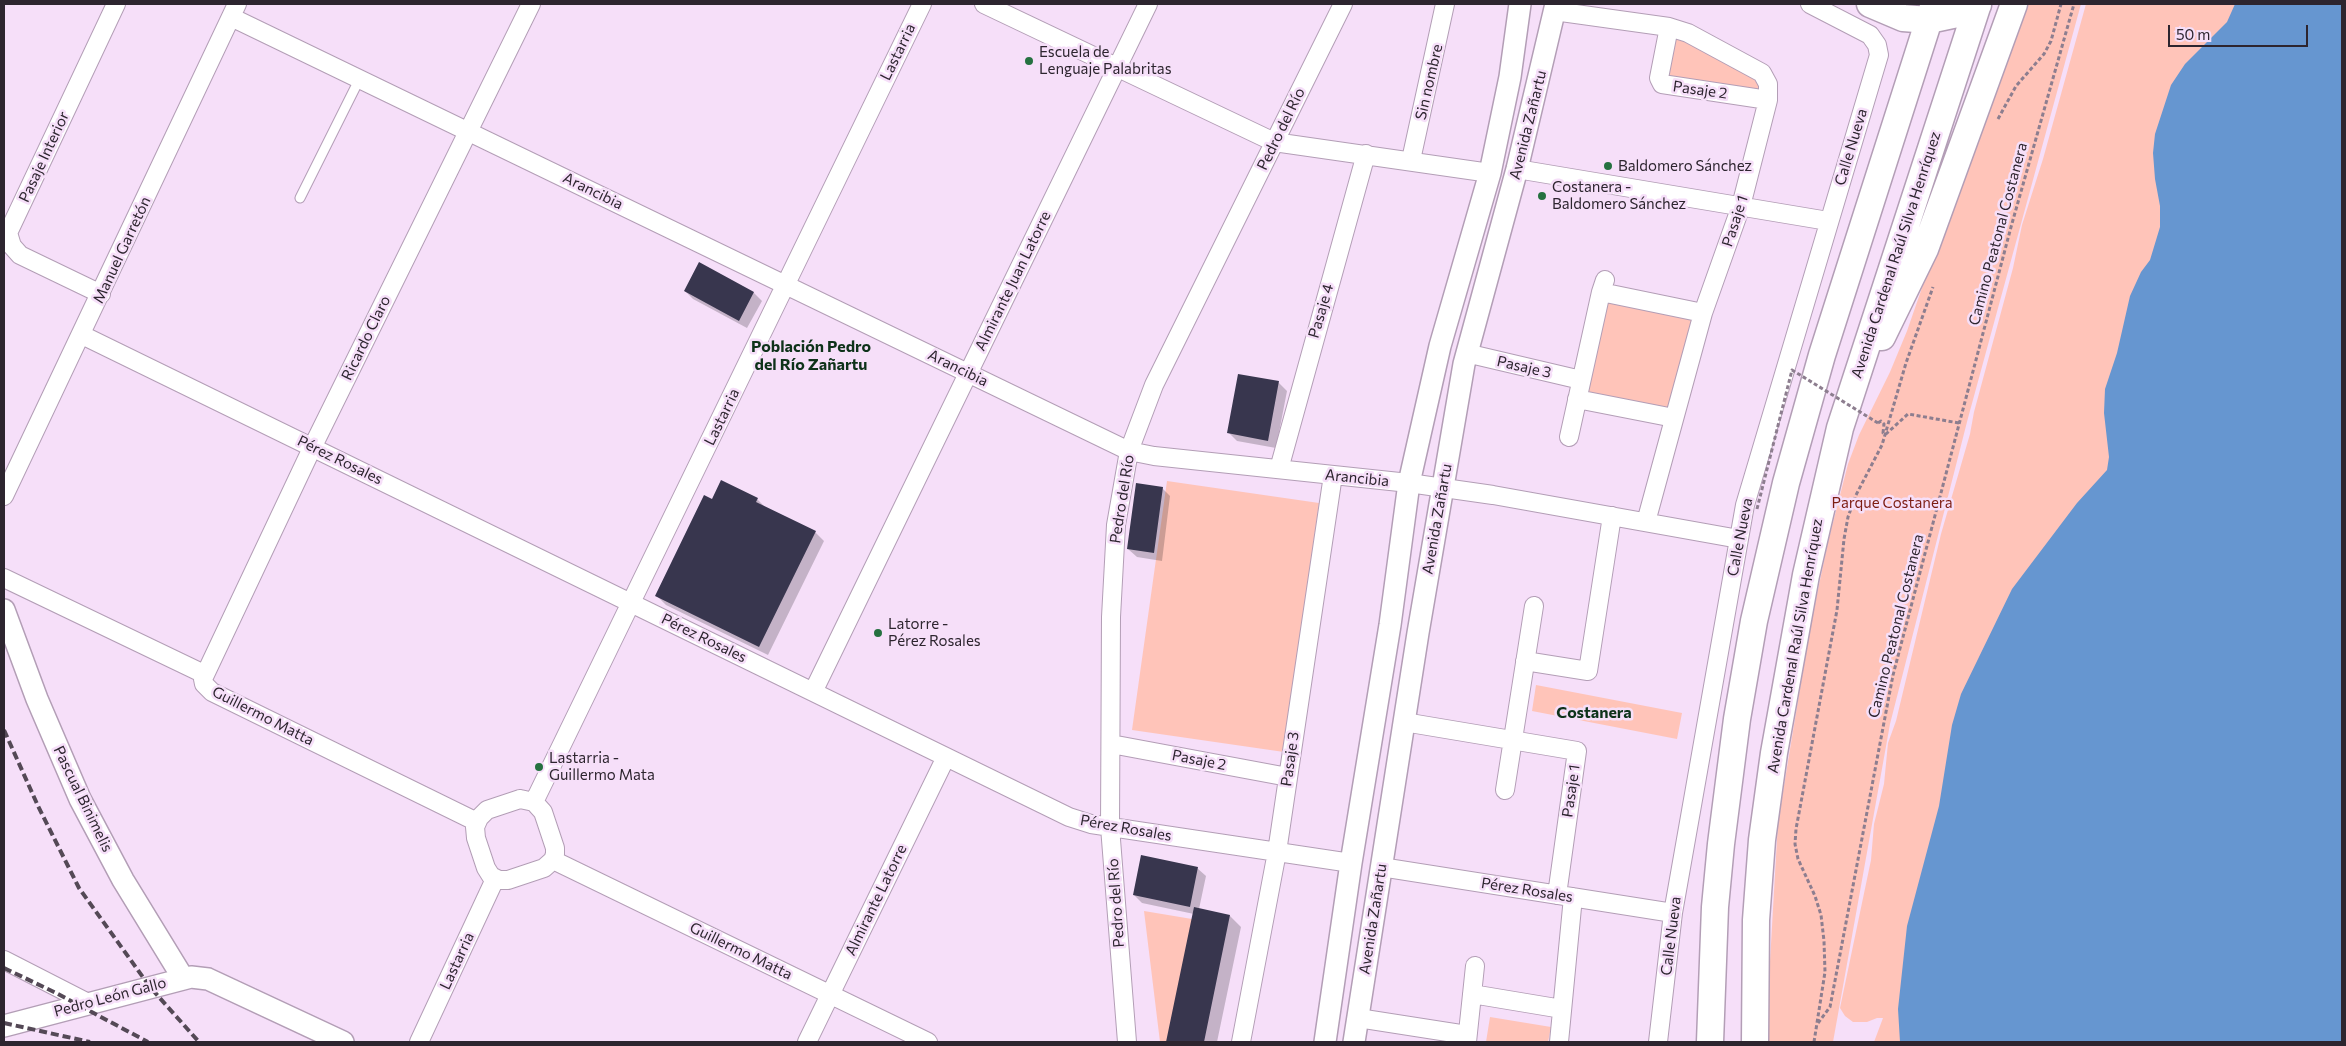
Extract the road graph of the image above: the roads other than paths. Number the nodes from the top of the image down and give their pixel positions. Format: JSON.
{"nodes":[{"id":1,"x":116,"y":4,"type":"edge"},
{"id":2,"x":531,"y":4,"type":"edge"},
{"id":3,"x":922,"y":4,"type":"edge"},
{"id":4,"x":984,"y":4,"type":"edge"},
{"id":5,"x":1148,"y":4,"type":"edge"},
{"id":6,"x":1343,"y":4,"type":"edge"},
{"id":7,"x":1445,"y":4,"type":"edge"},
{"id":8,"x":1520,"y":4,"type":"edge"},
{"id":9,"x":1810,"y":4,"type":"edge"},
{"id":10,"x":1870,"y":4,"type":"edge"},
{"id":11,"x":1978,"y":4,"type":"edge"},
{"id":12,"x":2014,"y":4,"type":"edge"},
{"id":13,"x":1555,"y":7,"type":"edge"},
{"id":14,"x":234,"y":10,"type":"edge"},
{"id":15,"x":1931,"y":12,"type":"edge"},
{"id":16,"x":1670,"y":27,"type":"junction"},
{"id":17,"x":1117,"y":68,"type":"junction"},
{"id":18,"x":360,"y":78,"type":"junction"},
{"id":19,"x":1768,"y":100,"type":"junction"},
{"id":20,"x":468,"y":131,"type":"junction"},
{"id":21,"x":1274,"y":142,"type":"junction"},
{"id":22,"x":1366,"y":154,"type":"junction"},
{"id":23,"x":1411,"y":160,"type":"junction"},
{"id":24,"x":1518,"y":169,"type":"junction"},
{"id":25,"x":1490,"y":173,"type":"junction"},
{"id":26,"x":300,"y":198,"type":"dead end"},
{"id":27,"x":1741,"y":206,"type":"junction"},
{"id":28,"x":1828,"y":221,"type":"junction"},
{"id":29,"x":786,"y":285,"type":"junction"},
{"id":30,"x":101,"y":294,"type":"junction"},
{"id":31,"x":1703,"y":313,"type":"junction"},
{"id":32,"x":82,"y":335,"type":"junction"},
{"id":33,"x":1466,"y":353,"type":"junction"},
{"id":34,"x":968,"y":373,"type":"junction"},
{"id":35,"x":1582,"y":380,"type":"junction"},
{"id":36,"x":1577,"y":399,"type":"junction"},
{"id":37,"x":1848,"y":402,"type":"junction"},
{"id":38,"x":1674,"y":418,"type":"junction"},
{"id":39,"x":1569,"y":437,"type":"dead end"},
{"id":40,"x":313,"y":446,"type":"junction"},
{"id":41,"x":1129,"y":450,"type":"junction"},
{"id":42,"x":1279,"y":469,"type":"junction"},
{"id":43,"x":1332,"y":475,"type":"junction"},
{"id":44,"x":1410,"y":483,"type":"junction"},
{"id":45,"x":1442,"y":488,"type":"junction"},
{"id":46,"x":4,"y":496,"type":"edge"},
{"id":47,"x":1612,"y":516,"type":"junction"},
{"id":48,"x":1646,"y":522,"type":"junction"},
{"id":49,"x":1739,"y":539,"type":"junction"},
{"id":50,"x":4,"y":578,"type":"edge"},
{"id":51,"x":632,"y":603,"type":"junction"},
{"id":52,"x":1534,"y":606,"type":"dead end"},
{"id":53,"x":4,"y":610,"type":"edge"},
{"id":54,"x":1525,"y":661,"type":"junction"},
{"id":55,"x":204,"y":674,"type":"junction"},
{"id":56,"x":813,"y":692,"type":"junction"},
{"id":57,"x":1404,"y":722,"type":"junction"},
{"id":58,"x":1513,"y":740,"type":"junction"},
{"id":59,"x":1111,"y":744,"type":"junction"},
{"id":60,"x":946,"y":757,"type":"junction"},
{"id":61,"x":1288,"y":777,"type":"junction"},
{"id":62,"x":1506,"y":790,"type":"dead end"},
{"id":63,"x":534,"y":802,"type":"junction"},
{"id":64,"x":477,"y":822,"type":"junction"},
{"id":65,"x":1110,"y":827,"type":"junction"},
{"id":66,"x":1277,"y":852,"type":"junction"},
{"id":67,"x":553,"y":860,"type":"junction"},
{"id":68,"x":1351,"y":863,"type":"junction"},
{"id":69,"x":1381,"y":867,"type":"junction"},
{"id":70,"x":495,"y":879,"type":"junction"},
{"id":71,"x":1565,"y":896,"type":"junction"},
{"id":72,"x":1673,"y":913,"type":"junction"},
{"id":73,"x":4,"y":960,"type":"edge"},
{"id":74,"x":1475,"y":966,"type":"dead end"},
{"id":75,"x":182,"y":978,"type":"junction"},
{"id":76,"x":830,"y":994,"type":"junction"},
{"id":77,"x":1472,"y":994,"type":"junction"},
{"id":78,"x":88,"y":1003,"type":"junction"},
{"id":79,"x":1562,"y":1010,"type":"junction"},
{"id":80,"x":1358,"y":1018,"type":"junction"},
{"id":81,"x":4,"y":1026,"type":"edge"},
{"id":82,"x":1467,"y":1038,"type":"edge"},
{"id":83,"x":344,"y":1042,"type":"edge"},
{"id":84,"x":419,"y":1042,"type":"edge"},
{"id":85,"x":806,"y":1042,"type":"edge"},
{"id":86,"x":928,"y":1042,"type":"edge"},
{"id":87,"x":1127,"y":1042,"type":"edge"},
{"id":88,"x":1241,"y":1042,"type":"edge"},
{"id":89,"x":1325,"y":1042,"type":"edge"},
{"id":90,"x":1354,"y":1042,"type":"edge"},
{"id":91,"x":1559,"y":1042,"type":"edge"},
{"id":92,"x":1658,"y":1042,"type":"edge"},
{"id":93,"x":1710,"y":1042,"type":"edge"},
{"id":94,"x":1755,"y":1042,"type":"edge"}],
"edges":[{"from":1,"to":30,"type":"street","name":"Pasaje Interior"},
{"from":2,"to":20,"type":"street","name":"Ricardo Claro"},
{"from":3,"to":29,"type":"street","name":"Lastarria"},
{"from":4,"to":17,"type":"street"},
{"from":5,"to":17,"type":"street","name":"Almirante Juan Latorre"},
{"from":6,"to":21,"type":"street","name":"Pedro del Río"},
{"from":7,"to":23,"type":"street","name":"Sin nombre"},
{"from":8,"to":25,"type":"street","name":"Avenida Zañartu"},
{"from":9,"to":28,"type":"street","name":"Calle Nueva"},
{"from":10,"to":15,"type":"main road"},
{"from":11,"to":15,"type":"main road"},
{"from":11,"to":37,"type":"main road","name":"Avenida Cardenal Raúl Silva Henríquez"},
{"from":12,"to":37,"type":"main road"},
{"from":13,"to":16,"type":"street","name":"Pasaje 1"},
{"from":13,"to":24,"type":"street","name":"Avenida Zañartu"},
{"from":14,"to":18,"type":"street","name":"Arancibia"},
{"from":14,"to":30,"type":"street","name":"Manuel Garretón"},
{"from":15,"to":93,"type":"main road"},
{"from":16,"to":19,"type":"street","name":"Pasaje 1"},
{"from":16,"to":19,"type":"street","name":"Pasaje 2"},
{"from":17,"to":21,"type":"street"},
{"from":17,"to":34,"type":"street","name":"Almirante Juan Latorre"},
{"from":18,"to":20,"type":"street","name":"Arancibia"},
{"from":18,"to":26,"type":"lane"},
{"from":19,"to":27,"type":"street","name":"Pasaje 1"},
{"from":20,"to":29,"type":"street","name":"Arancibia"},
{"from":20,"to":40,"type":"street","name":"Ricardo Claro"},
{"from":21,"to":22,"type":"street"},
{"from":21,"to":41,"type":"street","name":"Pedro del Río"},
{"from":22,"to":23,"type":"street"},
{"from":22,"to":42,"type":"street","name":"Pasaje 4"},
{"from":23,"to":25,"type":"street"},
{"from":24,"to":27,"type":"street"},
{"from":24,"to":33,"type":"street","name":"Avenida Zañartu"},
{"from":25,"to":44,"type":"street","name":"Avenida Zañartu"},
{"from":27,"to":28,"type":"street"},
{"from":27,"to":31,"type":"street","name":"Pasaje 1"},
{"from":28,"to":49,"type":"street","name":"Calle Nueva"},
{"from":29,"to":34,"type":"street","name":"Arancibia"},
{"from":29,"to":51,"type":"street","name":"Lastarria"},
{"from":30,"to":32,"type":"street","name":"Manuel Garretón"},
{"from":31,"to":35,"type":"street"},
{"from":31,"to":38,"type":"street","name":"Pasaje 1"},
{"from":32,"to":40,"type":"street","name":"Pérez Rosales"},
{"from":32,"to":46,"type":"street","name":"Manuel Garretón"},
{"from":33,"to":35,"type":"street","name":"Pasaje 3"},
{"from":33,"to":45,"type":"street","name":"Avenida Zañartu"},
{"from":34,"to":41,"type":"street","name":"Arancibia"},
{"from":34,"to":56,"type":"street","name":"Almirante Juan Latorre"},
{"from":35,"to":36,"type":"street"},
{"from":36,"to":38,"type":"street"},
{"from":36,"to":39,"type":"street"},
{"from":37,"to":94,"type":"main road","name":"Avenida Cardenal Raúl Silva Henríquez"},
{"from":38,"to":48,"type":"street","name":"Pasaje 1"},
{"from":40,"to":51,"type":"street","name":"Pérez Rosales"},
{"from":40,"to":55,"type":"street","name":"Ricardo Claro"},
{"from":41,"to":42,"type":"street","name":"Arancibia"},
{"from":41,"to":59,"type":"street","name":"Pedro del Río"},
{"from":42,"to":43,"type":"street","name":"Arancibia"},
{"from":43,"to":44,"type":"street","name":"Arancibia"},
{"from":43,"to":61,"type":"street","name":"Pasaje 3"},
{"from":44,"to":45,"type":"street","name":"Arancibia"},
{"from":44,"to":68,"type":"street","name":"Avenida Zañartu"},
{"from":45,"to":47,"type":"street","name":"Arancibia"},
{"from":45,"to":57,"type":"street","name":"Avenida Zañartu"},
{"from":47,"to":48,"type":"street","name":"Arancibia"},
{"from":47,"to":54,"type":"street"},
{"from":48,"to":49,"type":"street","name":"Arancibia"},
{"from":49,"to":72,"type":"street","name":"Calle Nueva"},
{"from":50,"to":55,"type":"street","name":"Guillermo Matta"},
{"from":51,"to":56,"type":"street","name":"Pérez Rosales"},
{"from":51,"to":63,"type":"street","name":"Lastarria"},
{"from":52,"to":54,"type":"street"},
{"from":53,"to":75,"type":"street","name":"Pascual Binimelis"},
{"from":54,"to":58,"type":"street"},
{"from":55,"to":64,"type":"street","name":"Guillermo Matta"},
{"from":56,"to":60,"type":"street","name":"Pérez Rosales"},
{"from":57,"to":58,"type":"street"},
{"from":57,"to":69,"type":"street","name":"Avenida Zañartu"},
{"from":58,"to":62,"type":"street"},
{"from":58,"to":71,"type":"street","name":"Pasaje 1"},
{"from":59,"to":61,"type":"street","name":"Pasaje 2"},
{"from":59,"to":65,"type":"street","name":"Pedro del Río"},
{"from":60,"to":65,"type":"street","name":"Pérez Rosales"},
{"from":60,"to":76,"type":"street","name":"Almirante Latorre"},
{"from":61,"to":66,"type":"street","name":"Pasaje 3"},
{"from":63,"to":64,"type":"street"},
{"from":63,"to":67,"type":"street"},
{"from":64,"to":70,"type":"street"},
{"from":65,"to":66,"type":"street","name":"Pérez Rosales"},
{"from":65,"to":87,"type":"street","name":"Pedro del Río"},
{"from":66,"to":68,"type":"street","name":"Pérez Rosales"},
{"from":66,"to":88,"type":"street","name":"Pasaje 3"},
{"from":67,"to":70,"type":"street"},
{"from":67,"to":76,"type":"street","name":"Guillermo Matta"},
{"from":68,"to":89,"type":"street","name":"Avenida Zañartu"},
{"from":69,"to":71,"type":"street","name":"Pérez Rosales"},
{"from":69,"to":80,"type":"street","name":"Avenida Zañartu"},
{"from":70,"to":84,"type":"street","name":"Lastarria"},
{"from":71,"to":72,"type":"street","name":"Pérez Rosales"},
{"from":71,"to":79,"type":"street","name":"Pasaje 1"},
{"from":72,"to":92,"type":"street","name":"Calle Nueva"},
{"from":73,"to":78,"type":"street"},
{"from":74,"to":77,"type":"street"},
{"from":75,"to":78,"type":"street","name":"Pedro León Gallo"},
{"from":75,"to":83,"type":"street","name":"Pedro León Gallo"},
{"from":76,"to":85,"type":"street","name":"Almirante Latorre"},
{"from":76,"to":86,"type":"street","name":"Guillermo Matta"},
{"from":77,"to":79,"type":"street"},
{"from":77,"to":82,"type":"street"},
{"from":78,"to":81,"type":"street","name":"Pedro León Gallo"},
{"from":79,"to":91,"type":"street","name":"Pasaje 1"},
{"from":80,"to":82,"type":"street"},
{"from":80,"to":90,"type":"street","name":"Avenida Zañartu"}]}
